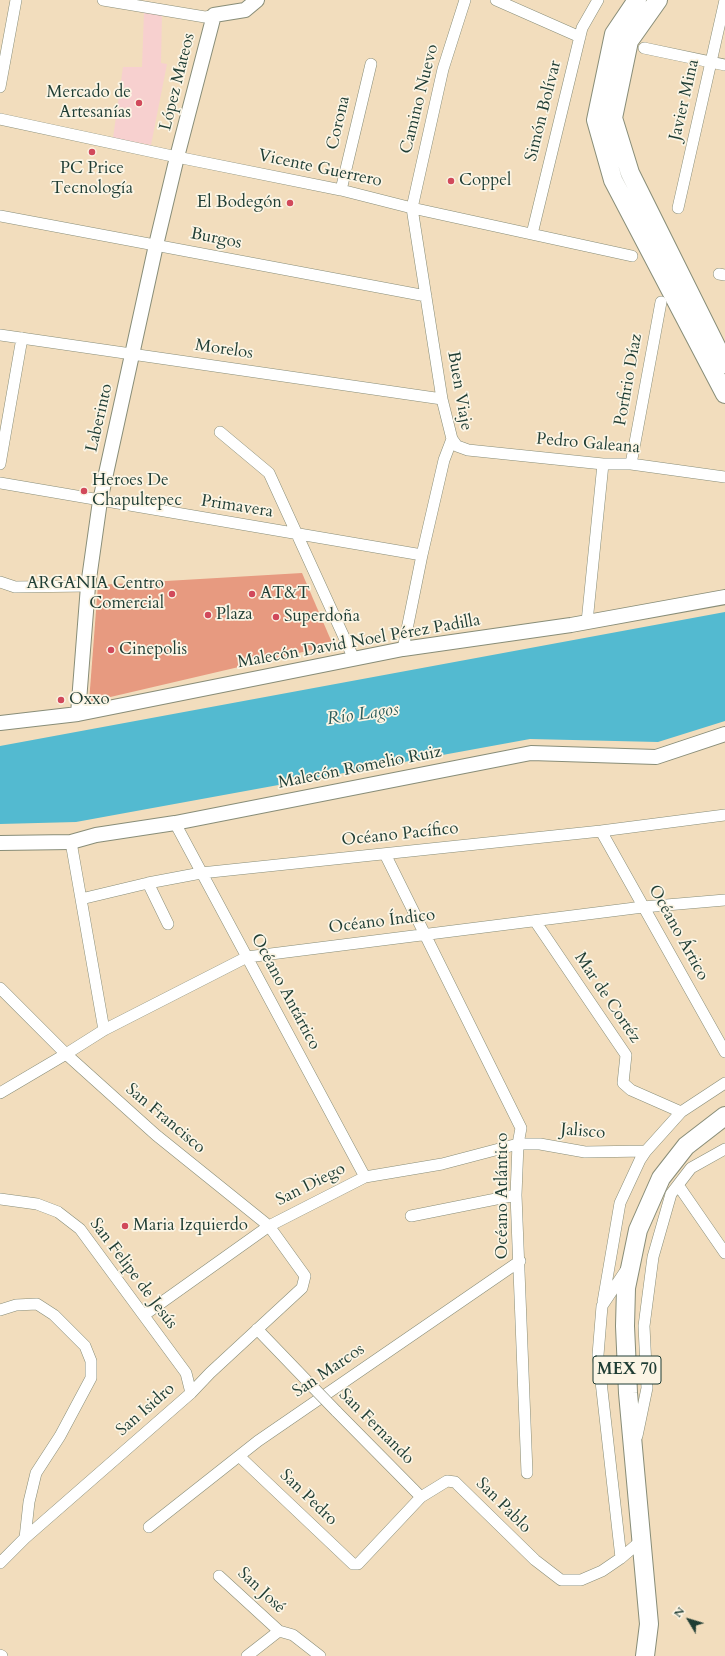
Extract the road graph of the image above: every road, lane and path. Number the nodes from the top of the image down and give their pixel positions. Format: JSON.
{"nodes":[{"id":1,"x":16,"y":0,"type":"edge"},
{"id":2,"x":103,"y":0,"type":"edge"},
{"id":3,"x":258,"y":0,"type":"edge"},
{"id":4,"x":465,"y":0,"type":"edge"},
{"id":5,"x":496,"y":0,"type":"edge"},
{"id":6,"x":598,"y":0,"type":"edge"},
{"id":7,"x":602,"y":0,"type":"edge"},
{"id":8,"x":637,"y":0,"type":"edge"},
{"id":9,"x":658,"y":0,"type":"edge"},
{"id":10,"x":725,"y":0,"type":"edge"},
{"id":11,"x":591,"y":12,"type":"junction"},
{"id":12,"x":214,"y":15,"type":"junction"},
{"id":13,"x":580,"y":37,"type":"junction"},
{"id":14,"x":644,"y":48,"type":"dead end"},
{"id":15,"x":712,"y":62,"type":"junction"},
{"id":16,"x":371,"y":64,"type":"dead end"},
{"id":17,"x":725,"y":65,"type":"edge"},
{"id":18,"x":0,"y":87,"type":"edge"},
{"id":19,"x":0,"y":119,"type":"edge"},
{"id":20,"x":177,"y":157,"type":"junction"},
{"id":21,"x":341,"y":190,"type":"junction"},
{"id":22,"x":412,"y":208,"type":"junction"},
{"id":23,"x":678,"y":208,"type":"dead end"},
{"id":24,"x":0,"y":216,"type":"edge"},
{"id":25,"x":532,"y":234,"type":"junction"},
{"id":26,"x":156,"y":245,"type":"junction"},
{"id":27,"x":632,"y":256,"type":"dead end"},
{"id":28,"x":426,"y":296,"type":"junction"},
{"id":29,"x":661,"y":302,"type":"dead end"},
{"id":30,"x":0,"y":334,"type":"edge"},
{"id":31,"x":22,"y":338,"type":"junction"},
{"id":32,"x":133,"y":354,"type":"junction"},
{"id":33,"x":725,"y":364,"type":"edge"},
{"id":34,"x":725,"y":394,"type":"edge"},
{"id":35,"x":442,"y":399,"type":"junction"},
{"id":36,"x":220,"y":432,"type":"dead end"},
{"id":37,"x":452,"y":439,"type":"junction"},
{"id":38,"x":0,"y":464,"type":"edge"},
{"id":39,"x":603,"y":464,"type":"junction"},
{"id":40,"x":631,"y":464,"type":"junction"},
{"id":41,"x":725,"y":477,"type":"edge"},
{"id":42,"x":0,"y":483,"type":"edge"},
{"id":43,"x":100,"y":501,"type":"junction"},
{"id":44,"x":298,"y":534,"type":"junction"},
{"id":45,"x":422,"y":555,"type":"junction"},
{"id":46,"x":0,"y":582,"type":"edge"},
{"id":47,"x":88,"y":586,"type":"junction"},
{"id":48,"x":725,"y":597,"type":"edge"},
{"id":49,"x":587,"y":622,"type":"junction"},
{"id":50,"x":403,"y":648,"type":"junction"},
{"id":51,"x":354,"y":659,"type":"junction"},
{"id":52,"x":78,"y":714,"type":"junction"},
{"id":53,"x":0,"y":723,"type":"edge"},
{"id":54,"x":725,"y":734,"type":"edge"},
{"id":55,"x":725,"y":815,"type":"edge"},
{"id":56,"x":175,"y":823,"type":"junction"},
{"id":57,"x":601,"y":831,"type":"junction"},
{"id":58,"x":71,"y":842,"type":"junction"},
{"id":59,"x":0,"y":843,"type":"edge"},
{"id":60,"x":385,"y":854,"type":"junction"},
{"id":61,"x":202,"y":873,"type":"junction"},
{"id":62,"x":148,"y":883,"type":"junction"},
{"id":63,"x":81,"y":899,"type":"junction"},
{"id":64,"x":725,"y":900,"type":"edge"},
{"id":65,"x":643,"y":906,"type":"junction"},
{"id":66,"x":535,"y":921,"type":"junction"},
{"id":67,"x":168,"y":924,"type":"dead end"},
{"id":68,"x":425,"y":933,"type":"junction"},
{"id":69,"x":247,"y":957,"type":"junction"},
{"id":70,"x":0,"y":988,"type":"edge"},
{"id":71,"x":104,"y":1030,"type":"junction"},
{"id":72,"x":725,"y":1052,"type":"edge"},
{"id":73,"x":66,"y":1054,"type":"junction"},
{"id":74,"x":725,"y":1083,"type":"edge"},
{"id":75,"x":0,"y":1093,"type":"edge"},
{"id":76,"x":681,"y":1112,"type":"junction"},
{"id":77,"x":725,"y":1116,"type":"edge"},
{"id":78,"x":518,"y":1144,"type":"junction"},
{"id":79,"x":725,"y":1149,"type":"edge"},
{"id":80,"x":646,"y":1152,"type":"junction"},
{"id":81,"x":365,"y":1177,"type":"junction"},
{"id":82,"x":678,"y":1185,"type":"junction"},
{"id":83,"x":516,"y":1196,"type":"junction"},
{"id":84,"x":0,"y":1199,"type":"edge"},
{"id":85,"x":411,"y":1216,"type":"dead end"},
{"id":86,"x":269,"y":1226,"type":"junction"},
{"id":87,"x":725,"y":1253,"type":"edge"},
{"id":88,"x":520,"y":1261,"type":"junction"},
{"id":89,"x":631,"y":1262,"type":"junction"},
{"id":90,"x":305,"y":1276,"type":"joint"},
{"id":91,"x":602,"y":1306,"type":"junction"},
{"id":92,"x":0,"y":1310,"type":"edge"},
{"id":93,"x":144,"y":1315,"type":"junction"},
{"id":94,"x":257,"y":1329,"type":"junction"},
{"id":95,"x":191,"y":1393,"type":"junction"},
{"id":96,"x":633,"y":1452,"type":"junction"},
{"id":97,"x":239,"y":1456,"type":"junction"},
{"id":98,"x":527,"y":1473,"type":"dead end"},
{"id":99,"x":421,"y":1497,"type":"junction"},
{"id":100,"x":149,"y":1527,"type":"dead end"},
{"id":101,"x":25,"y":1538,"type":"junction"},
{"id":102,"x":642,"y":1540,"type":"junction"},
{"id":103,"x":621,"y":1558,"type":"junction"},
{"id":104,"x":0,"y":1563,"type":"edge"},
{"id":105,"x":352,"y":1564,"type":"joint"},
{"id":106,"x":219,"y":1576,"type":"dead end"},
{"id":107,"x":279,"y":1631,"type":"junction"},
{"id":108,"x":247,"y":1656,"type":"edge"},
{"id":109,"x":320,"y":1656,"type":"edge"},
{"id":110,"x":645,"y":1656,"type":"edge"}],
"edges":[{"from":1,"to":18,"type":"street"},
{"from":2,"to":12,"type":"street"},
{"from":3,"to":12,"type":"street"},
{"from":4,"to":22,"type":"street","name":"Camino Nuevo"},
{"from":5,"to":13,"type":"street"},
{"from":6,"to":11,"type":"street","name":"Simón Bolívar"},
{"from":7,"to":11,"type":"street"},
{"from":8,"to":34,"type":"main road"},
{"from":9,"to":33,"type":"main road"},
{"from":10,"to":15,"type":"street","name":"Javier Mina"},
{"from":11,"to":13,"type":"street","name":"Simón Bolívar"},
{"from":12,"to":20,"type":"street","name":"López Mateos"},
{"from":13,"to":25,"type":"street","name":"Simón Bolívar"},
{"from":14,"to":15,"type":"street"},
{"from":15,"to":17,"type":"street"},
{"from":15,"to":23,"type":"street","name":"Javier Mina"},
{"from":16,"to":21,"type":"street","name":"Corona"},
{"from":19,"to":20,"type":"street","name":"Vicente Guerrero"},
{"from":20,"to":21,"type":"street","name":"Vicente Guerrero"},
{"from":20,"to":26,"type":"street","name":"Laberinto"},
{"from":21,"to":22,"type":"street","name":"Vicente Guerrero"},
{"from":22,"to":25,"type":"street","name":"Vicente Guerrero"},
{"from":22,"to":28,"type":"street","name":"Buen Viaje"},
{"from":24,"to":26,"type":"street","name":"Burgos"},
{"from":25,"to":27,"type":"street","name":"Vicente Guerrero"},
{"from":26,"to":28,"type":"street","name":"Burgos"},
{"from":26,"to":32,"type":"street","name":"Laberinto"},
{"from":28,"to":35,"type":"street","name":"Buen Viaje"},
{"from":29,"to":40,"type":"street","name":"Porfirio Díaz"},
{"from":30,"to":31,"type":"street","name":"Morelos"},
{"from":31,"to":32,"type":"street","name":"Morelos"},
{"from":31,"to":38,"type":"street"},
{"from":32,"to":35,"type":"street","name":"Morelos"},
{"from":32,"to":43,"type":"street","name":"Laberinto"},
{"from":35,"to":37,"type":"street","name":"Buen Viaje"},
{"from":36,"to":44,"type":"street"},
{"from":37,"to":39,"type":"street","name":"Pedro Galeana"},
{"from":37,"to":45,"type":"street","name":"Buen Viaje"},
{"from":39,"to":40,"type":"street","name":"Pedro Galeana"},
{"from":39,"to":49,"type":"street"},
{"from":40,"to":41,"type":"street","name":"Pedro Galeana"},
{"from":42,"to":43,"type":"street","name":"Primavera"},
{"from":43,"to":44,"type":"street","name":"Primavera"},
{"from":43,"to":47,"type":"street","name":"Laberinto"},
{"from":44,"to":45,"type":"street","name":"Primavera"},
{"from":44,"to":51,"type":"street"},
{"from":45,"to":50,"type":"street","name":"Buen Viaje"},
{"from":46,"to":47,"type":"street"},
{"from":47,"to":52,"type":"street","name":"Laberinto"},
{"from":48,"to":49,"type":"street","name":"Malecón David Noel Pérez Padilla"},
{"from":49,"to":50,"type":"street","name":"Malecón David Noel Pérez Padilla"},
{"from":50,"to":51,"type":"street","name":"Malecón David Noel Pérez Padilla"},
{"from":51,"to":52,"type":"street","name":"Malecón David Noel Pérez Padilla"},
{"from":52,"to":53,"type":"street","name":"Malecón David Noel Pérez Padilla"},
{"from":54,"to":56,"type":"street","name":"Malecón Romelio Ruiz"},
{"from":55,"to":57,"type":"street","name":"Océano Pacífico"},
{"from":56,"to":58,"type":"street","name":"Malecón Romelio Ruiz"},
{"from":56,"to":61,"type":"street","name":"Océano Antártico"},
{"from":57,"to":60,"type":"street","name":"Océano Pacífico"},
{"from":57,"to":65,"type":"street","name":"Océano Ártico"},
{"from":58,"to":59,"type":"street","name":"Malecón Romelio Ruiz"},
{"from":58,"to":63,"type":"street"},
{"from":60,"to":61,"type":"street","name":"Océano Pacífico"},
{"from":60,"to":68,"type":"street","name":"Océano Atlántico"},
{"from":61,"to":62,"type":"street","name":"Océano Pacífico"},
{"from":61,"to":69,"type":"street","name":"Océano Antártico"},
{"from":62,"to":63,"type":"street","name":"Océano Pacífico"},
{"from":62,"to":67,"type":"street"},
{"from":63,"to":71,"type":"street"},
{"from":64,"to":65,"type":"street","name":"Océano Índico"},
{"from":65,"to":66,"type":"street","name":"Océano Índico"},
{"from":65,"to":72,"type":"street","name":"Océano Ártico"},
{"from":66,"to":68,"type":"street","name":"Océano Índico"},
{"from":66,"to":76,"type":"street","name":"Mar de Cortéz"},
{"from":68,"to":69,"type":"street","name":"Océano Índico"},
{"from":68,"to":78,"type":"street","name":"Océano Atlántico"},
{"from":69,"to":71,"type":"street","name":"Océano Índico"},
{"from":69,"to":81,"type":"street","name":"Océano Antártico"},
{"from":70,"to":73,"type":"street","name":"San Francisco"},
{"from":71,"to":73,"type":"street","name":"Océano Índico"},
{"from":73,"to":75,"type":"street"},
{"from":73,"to":86,"type":"street","name":"San Francisco"},
{"from":74,"to":76,"type":"street"},
{"from":76,"to":80,"type":"street"},
{"from":77,"to":89,"type":"main road","number":"MEX 70"},
{"from":78,"to":80,"type":"street","name":"Jalisco"},
{"from":78,"to":81,"type":"street","name":"San Diego"},
{"from":78,"to":83,"type":"street","name":"Océano Atlántico"},
{"from":79,"to":82,"type":"street"},
{"from":80,"to":91,"type":"street"},
{"from":81,"to":86,"type":"street","name":"San Diego"},
{"from":82,"to":87,"type":"street"},
{"from":82,"to":96,"type":"street"},
{"from":83,"to":85,"type":"street"},
{"from":83,"to":88,"type":"street","name":"Océano Atlántico"},
{"from":84,"to":93,"type":"street","name":"San Felipe de Jesús"},
{"from":86,"to":90,"type":"street","name":"San Francisco"},
{"from":86,"to":93,"type":"street","name":"San Diego"},
{"from":88,"to":97,"type":"street","name":"San Marcos"},
{"from":88,"to":98,"type":"street","name":"Océano Atlántico"},
{"from":89,"to":91,"type":"street"},
{"from":89,"to":96,"type":"main road","number":"MEX 70"},
{"from":90,"to":94,"type":"street","name":"San Isidro"},
{"from":91,"to":103,"type":"street"},
{"from":92,"to":101,"type":"street"},
{"from":93,"to":95,"type":"street","name":"San Felipe de Jesús"},
{"from":94,"to":95,"type":"street","name":"San Isidro"},
{"from":94,"to":99,"type":"street","name":"San Fernando","bridge":true},
{"from":95,"to":101,"type":"street","name":"San Isidro"},
{"from":96,"to":102,"type":"main road","number":"MEX 70"},
{"from":97,"to":100,"type":"street","name":"San Marcos"},
{"from":97,"to":105,"type":"street","name":"San Pedro"},
{"from":99,"to":103,"type":"street","name":"San Pablo"},
{"from":99,"to":105,"type":"street","name":"San Pablo"},
{"from":101,"to":104,"type":"street","name":"San Isidro"},
{"from":102,"to":103,"type":"street","name":"San Pablo"},
{"from":102,"to":110,"type":"main road","number":"MEX 70"},
{"from":106,"to":107,"type":"street","name":"San José"},
{"from":107,"to":108,"type":"street"},
{"from":107,"to":109,"type":"street"}]}
